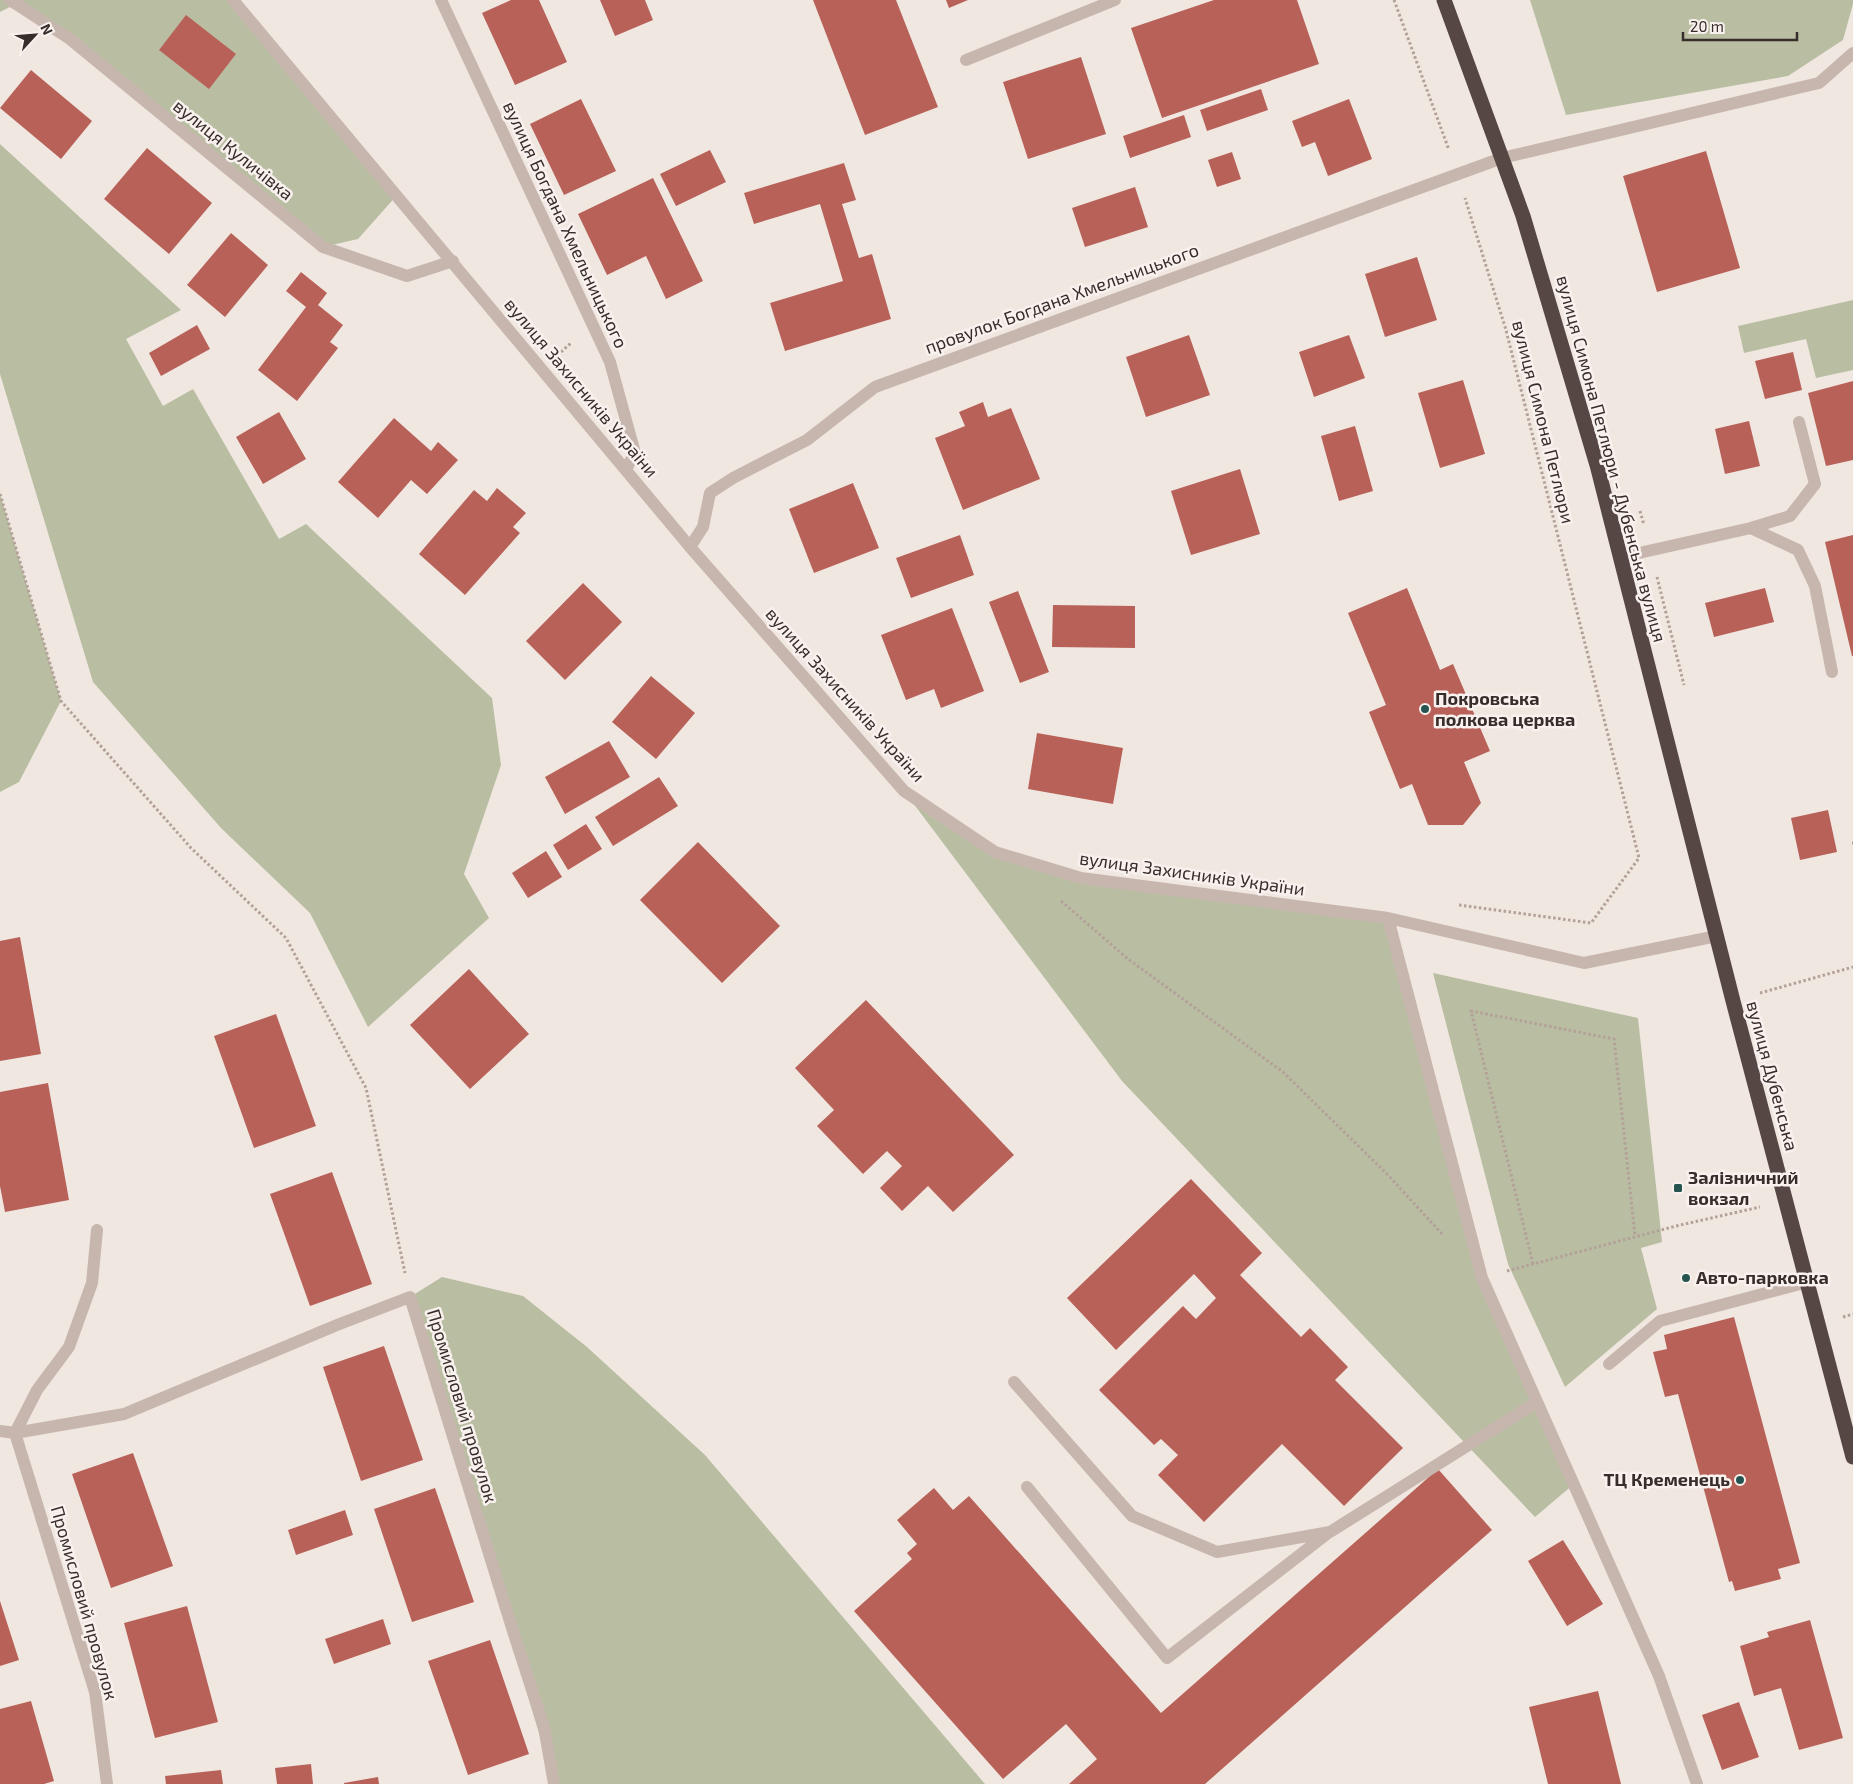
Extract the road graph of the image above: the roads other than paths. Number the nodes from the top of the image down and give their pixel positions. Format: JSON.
{"nodes":[{"id":1,"x":10,"y":0,"type":"edge"},
{"id":2,"x":233,"y":0,"type":"edge"},
{"id":3,"x":441,"y":0,"type":"edge"},
{"id":4,"x":1115,"y":0,"type":"edge"},
{"id":5,"x":1444,"y":0,"type":"edge"},
{"id":6,"x":1853,"y":53,"type":"edge"},
{"id":7,"x":966,"y":60,"type":"dead end"},
{"id":8,"x":1502,"y":158,"type":"junction"},
{"id":9,"x":453,"y":261,"type":"junction"},
{"id":10,"x":1799,"y":422,"type":"dead end"},
{"id":11,"x":626,"y":469,"type":"junction"},
{"id":12,"x":1751,"y":528,"type":"junction"},
{"id":13,"x":690,"y":547,"type":"junction"},
{"id":14,"x":1621,"y":557,"type":"junction"},
{"id":15,"x":1832,"y":672,"type":"dead end"},
{"id":16,"x":1388,"y":918,"type":"junction"},
{"id":17,"x":1717,"y":936,"type":"junction"},
{"id":18,"x":97,"y":1230,"type":"dead end"},
{"id":19,"x":1808,"y":1282,"type":"junction"},
{"id":20,"x":1609,"y":1364,"type":"dead end"},
{"id":21,"x":1014,"y":1382,"type":"dead end"},
{"id":22,"x":1537,"y":1402,"type":"junction"},
{"id":23,"x":0,"y":1431,"type":"edge"},
{"id":24,"x":15,"y":1434,"type":"junction"},
{"id":25,"x":1853,"y":1457,"type":"edge"},
{"id":26,"x":1027,"y":1487,"type":"dead end"},
{"id":27,"x":1330,"y":1532,"type":"junction"},
{"id":28,"x":107,"y":1784,"type":"edge"},
{"id":29,"x":554,"y":1784,"type":"edge"},
{"id":30,"x":1697,"y":1784,"type":"edge"}],
"edges":[{"from":1,"to":9,"type":"street","name":"вулиця Куличівка"},
{"from":2,"to":9,"type":"street","name":"вулиця Захисників України"},
{"from":3,"to":11,"type":"street","name":"вулиця Богдана Хмельницького"},
{"from":4,"to":7,"type":"street"},
{"from":5,"to":8,"type":"highway","name":"вулиця Симона Петлюри - Дубенська вулиця"},
{"from":6,"to":8,"type":"street","name":"провулок Богдана Хмельницького"},
{"from":8,"to":13,"type":"street","name":"провулок Богдана Хмельницького"},
{"from":8,"to":14,"type":"highway","name":"вулиця Симона Петлюри - Дубенська вулиця"},
{"from":9,"to":11,"type":"street","name":"вулиця Захисників України"},
{"from":10,"to":12,"type":"street"},
{"from":11,"to":13,"type":"street","name":"вулиця Захисників України"},
{"from":12,"to":14,"type":"street"},
{"from":12,"to":15,"type":"street"},
{"from":13,"to":16,"type":"street","name":"вулиця Захисників України"},
{"from":14,"to":17,"type":"highway","name":"вулиця Симона Петлюри - Дубенська вулиця"},
{"from":16,"to":17,"type":"street","name":"вулиця Захисників України"},
{"from":16,"to":22,"type":"street"},
{"from":17,"to":19,"type":"highway","name":"вулиця Дубенська"},
{"from":18,"to":24,"type":"street"},
{"from":19,"to":20,"type":"street"},
{"from":19,"to":25,"type":"highway","name":"вулиця Дубенська"},
{"from":21,"to":27,"type":"street"},
{"from":22,"to":27,"type":"street"},
{"from":22,"to":30,"type":"street"},
{"from":23,"to":24,"type":"street","name":"Промисловий провулок"},
{"from":24,"to":28,"type":"street","name":"Промисловий провулок"},
{"from":24,"to":29,"type":"street","name":"Промисловий провулок"},
{"from":26,"to":27,"type":"street"}]}
